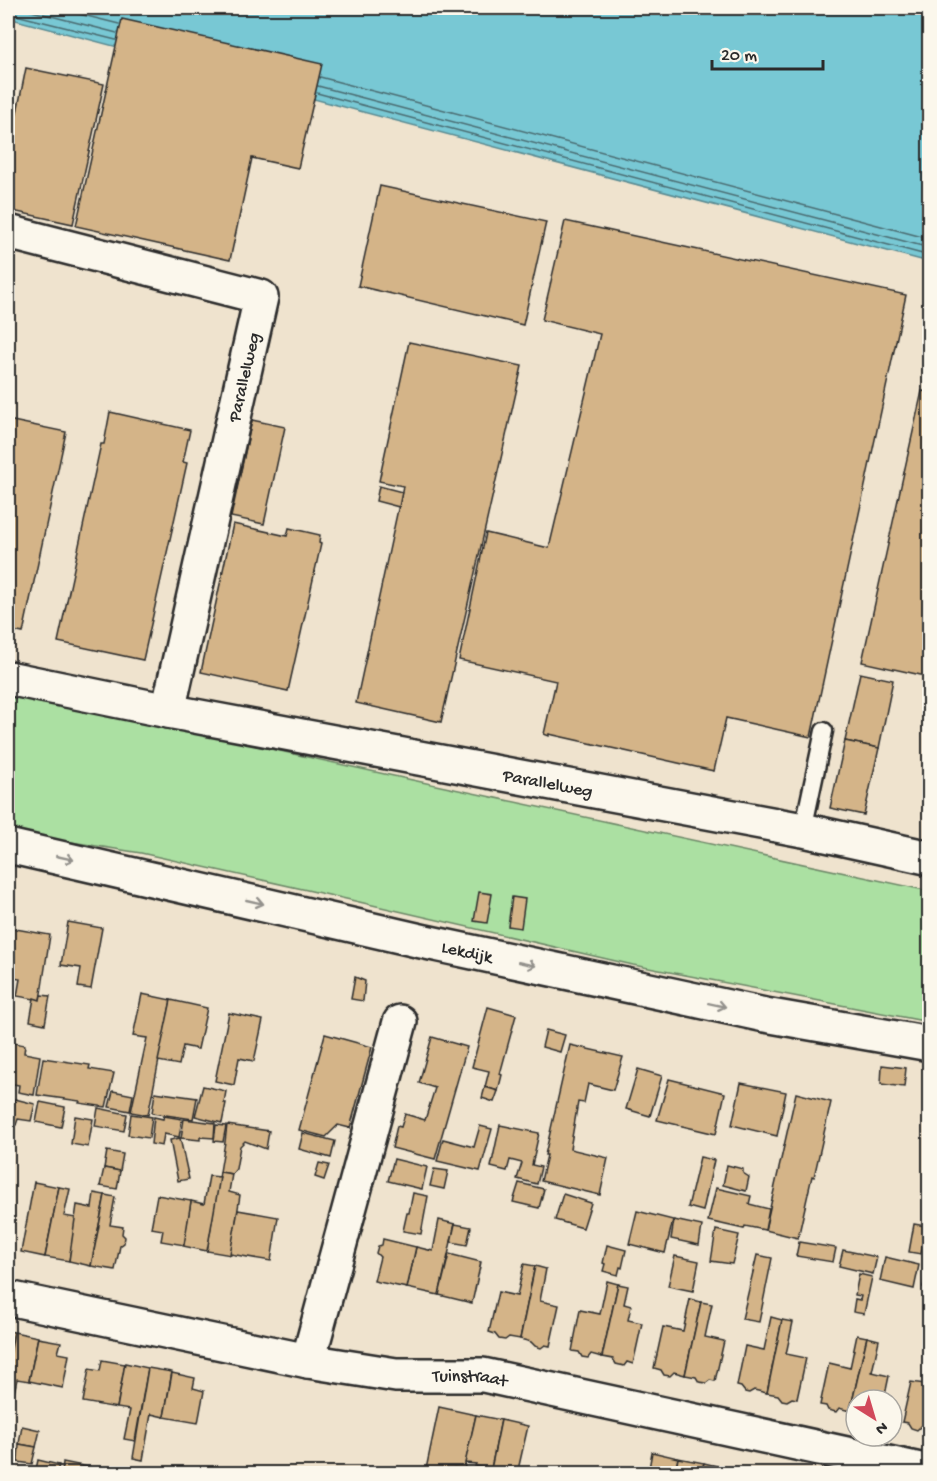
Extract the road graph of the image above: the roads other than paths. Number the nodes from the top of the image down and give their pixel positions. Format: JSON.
{"nodes":[{"id":1,"x":8,"y":232,"type":"edge"},
{"id":2,"x":8,"y":678,"type":"edge"},
{"id":3,"x":168,"y":711,"type":"junction"},
{"id":4,"x":824,"y":731,"type":"dead end"},
{"id":5,"x":803,"y":830,"type":"junction"},
{"id":6,"x":8,"y":846,"type":"edge"},
{"id":7,"x":930,"y":858,"type":"edge"},
{"id":8,"x":400,"y":1022,"type":"dead end"},
{"id":9,"x":930,"y":1044,"type":"edge"},
{"id":10,"x":8,"y":1298,"type":"edge"},
{"id":11,"x":308,"y":1361,"type":"junction"},
{"id":12,"x":930,"y":1472,"type":"edge"}],
"edges":[{"from":1,"to":3,"type":"street","name":"Parallelweg"},
{"from":2,"to":3,"type":"street","name":"Parallelweg"},
{"from":3,"to":5,"type":"street","name":"Parallelweg"},
{"from":4,"to":5,"type":"lane"},
{"from":5,"to":7,"type":"street","name":"Parallelweg"},
{"from":6,"to":9,"type":"street","name":"Lekdijk","one_way":true},
{"from":8,"to":11,"type":"street"},
{"from":10,"to":11,"type":"street","name":"Tuinstraat"},
{"from":11,"to":12,"type":"street","name":"Tuinstraat"}]}
